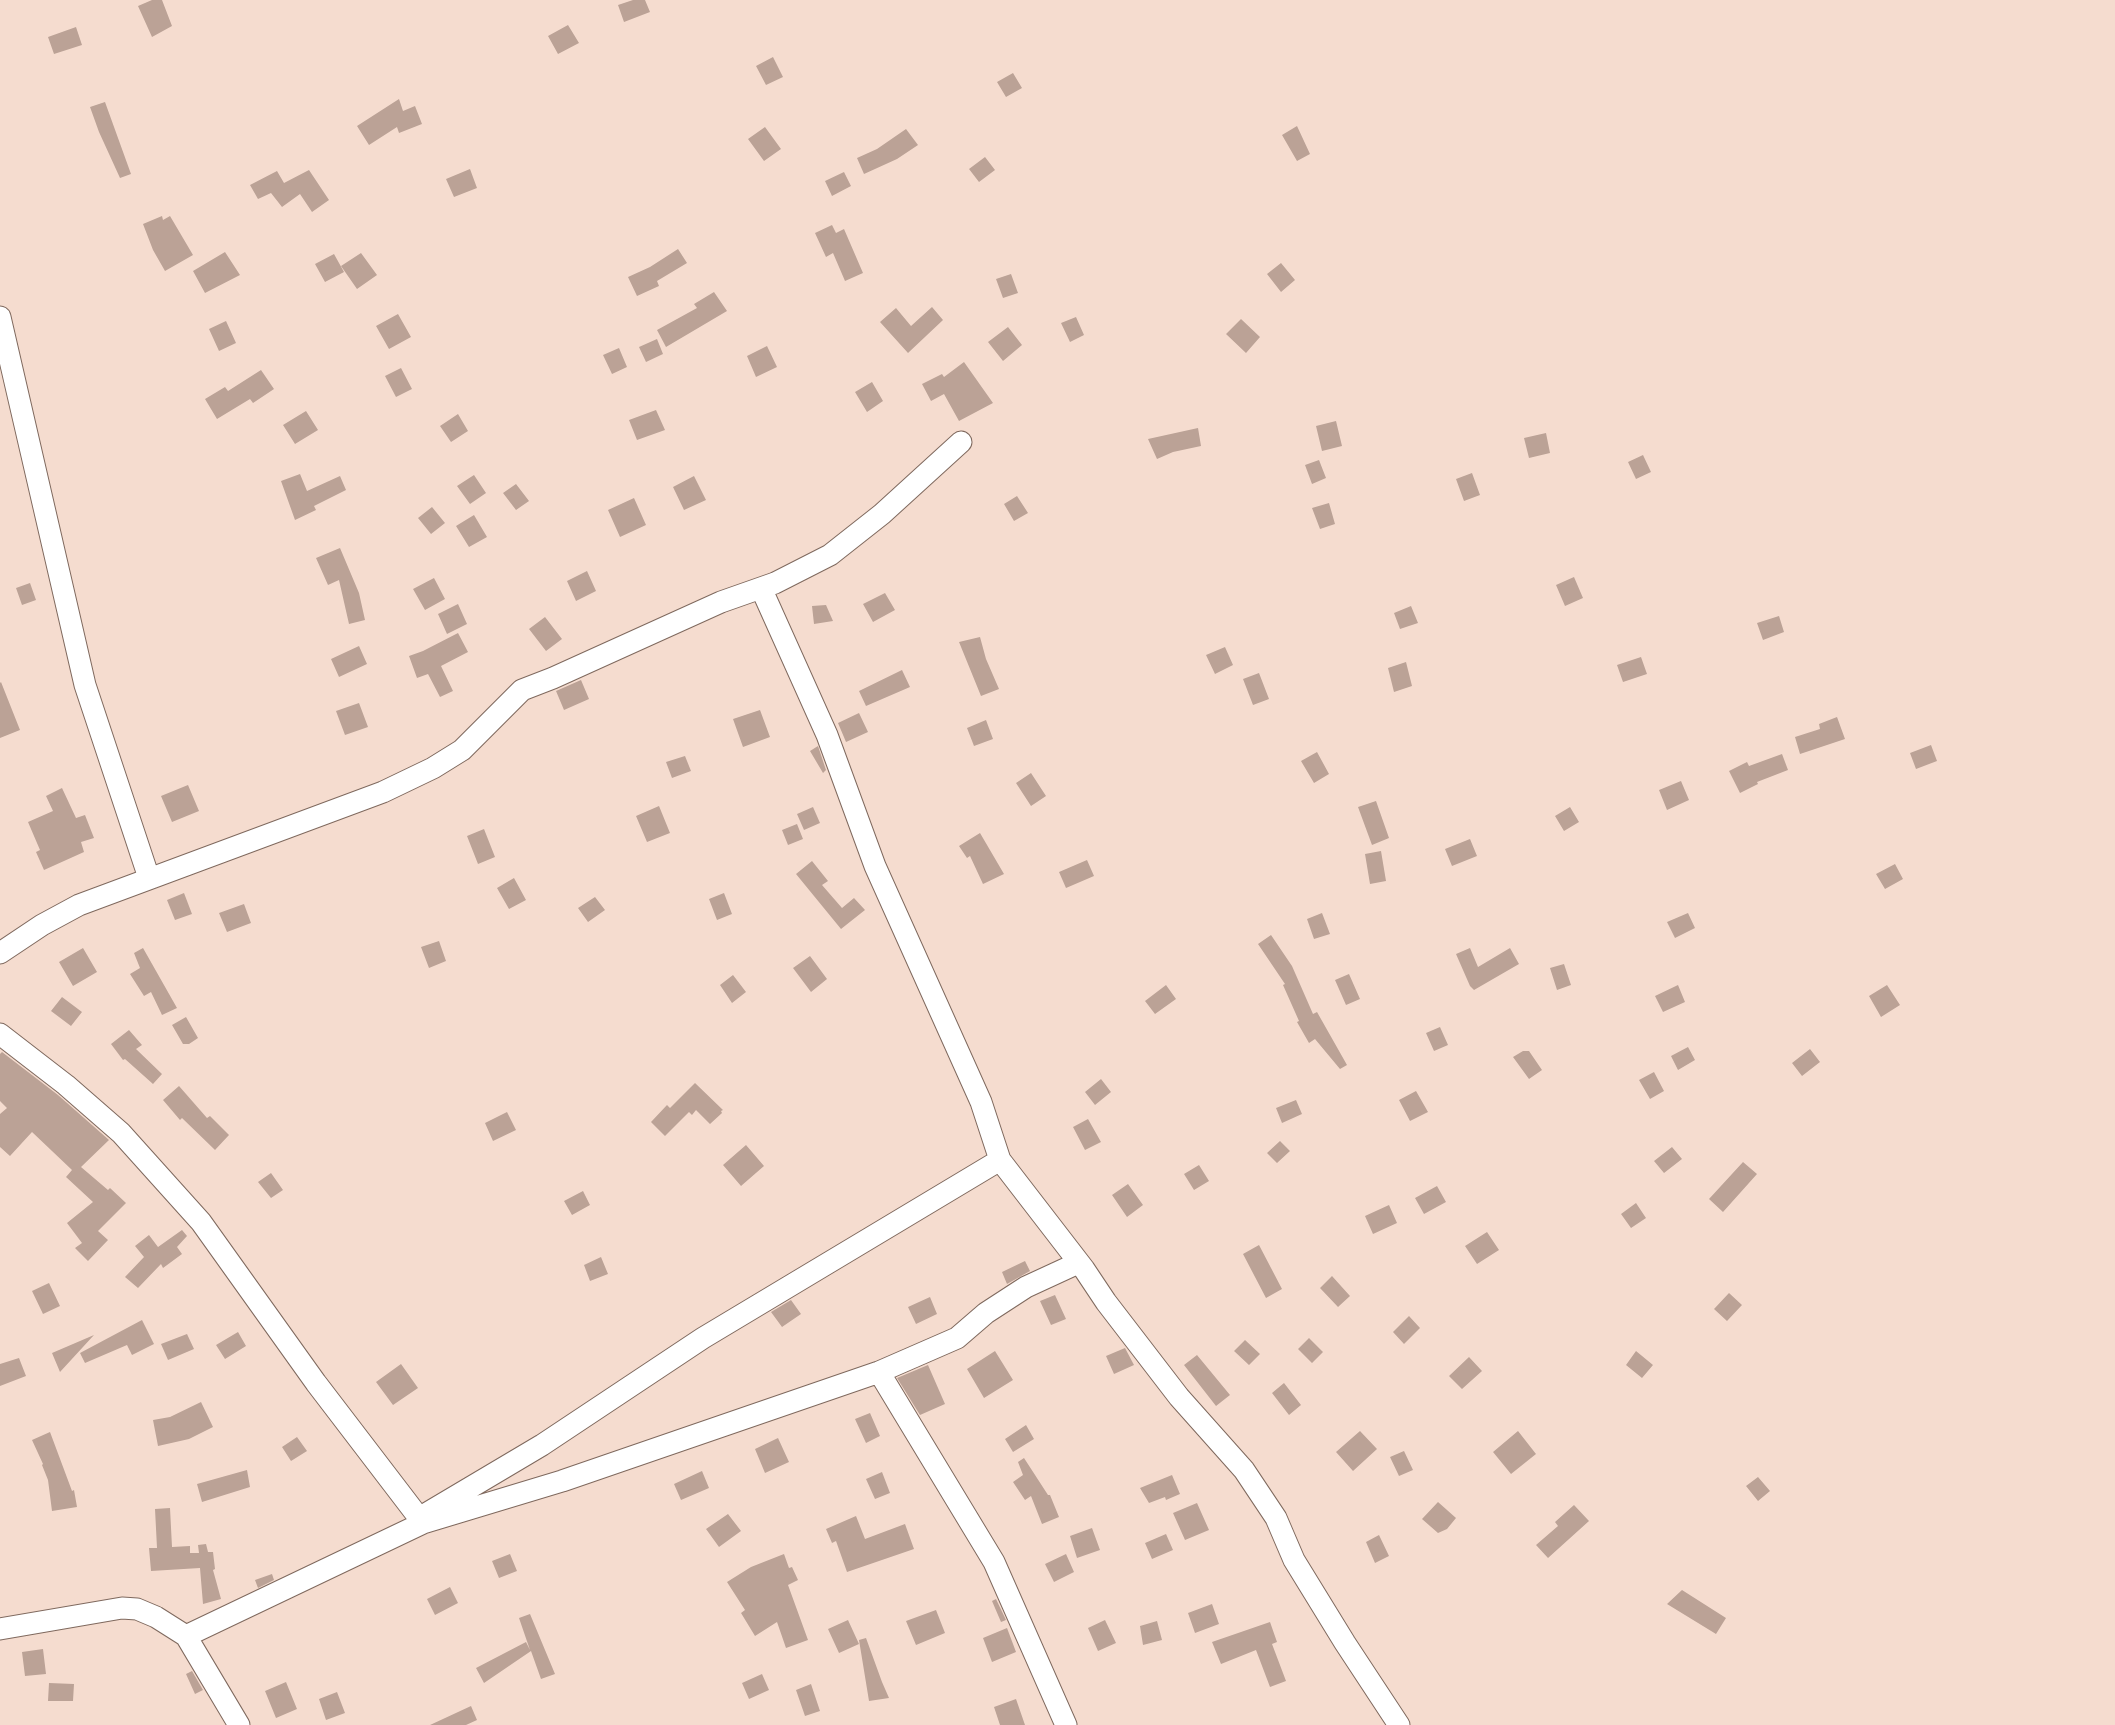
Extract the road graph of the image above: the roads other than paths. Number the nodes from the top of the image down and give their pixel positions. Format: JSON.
{"nodes":[{"id":1,"x":0,"y":317,"type":"edge"},
{"id":2,"x":961,"y":442,"type":"dead end"},
{"id":3,"x":761,"y":588,"type":"junction"},
{"id":4,"x":149,"y":878,"type":"junction"},
{"id":5,"x":0,"y":953,"type":"edge"},
{"id":6,"x":0,"y":1034,"type":"edge"},
{"id":7,"x":1000,"y":1160,"type":"junction"},
{"id":8,"x":1078,"y":1263,"type":"junction"},
{"id":9,"x":879,"y":1372,"type":"junction"},
{"id":10,"x":421,"y":1521,"type":"junction"},
{"id":11,"x":0,"y":1629,"type":"edge"},
{"id":12,"x":186,"y":1636,"type":"junction"},
{"id":13,"x":239,"y":1725,"type":"edge"},
{"id":14,"x":1066,"y":1725,"type":"edge"},
{"id":15,"x":1399,"y":1725,"type":"edge"}],
"edges":[{"from":1,"to":4,"type":"street"},
{"from":2,"to":3,"type":"street"},
{"from":3,"to":4,"type":"street"},
{"from":3,"to":7,"type":"street"},
{"from":4,"to":5,"type":"street"},
{"from":6,"to":10,"type":"street"},
{"from":7,"to":8,"type":"street"},
{"from":7,"to":10,"type":"street"},
{"from":8,"to":9,"type":"street"},
{"from":8,"to":15,"type":"street"},
{"from":9,"to":10,"type":"street"},
{"from":9,"to":14,"type":"street"},
{"from":10,"to":12,"type":"street"},
{"from":11,"to":12,"type":"street"},
{"from":12,"to":13,"type":"street"}]}
